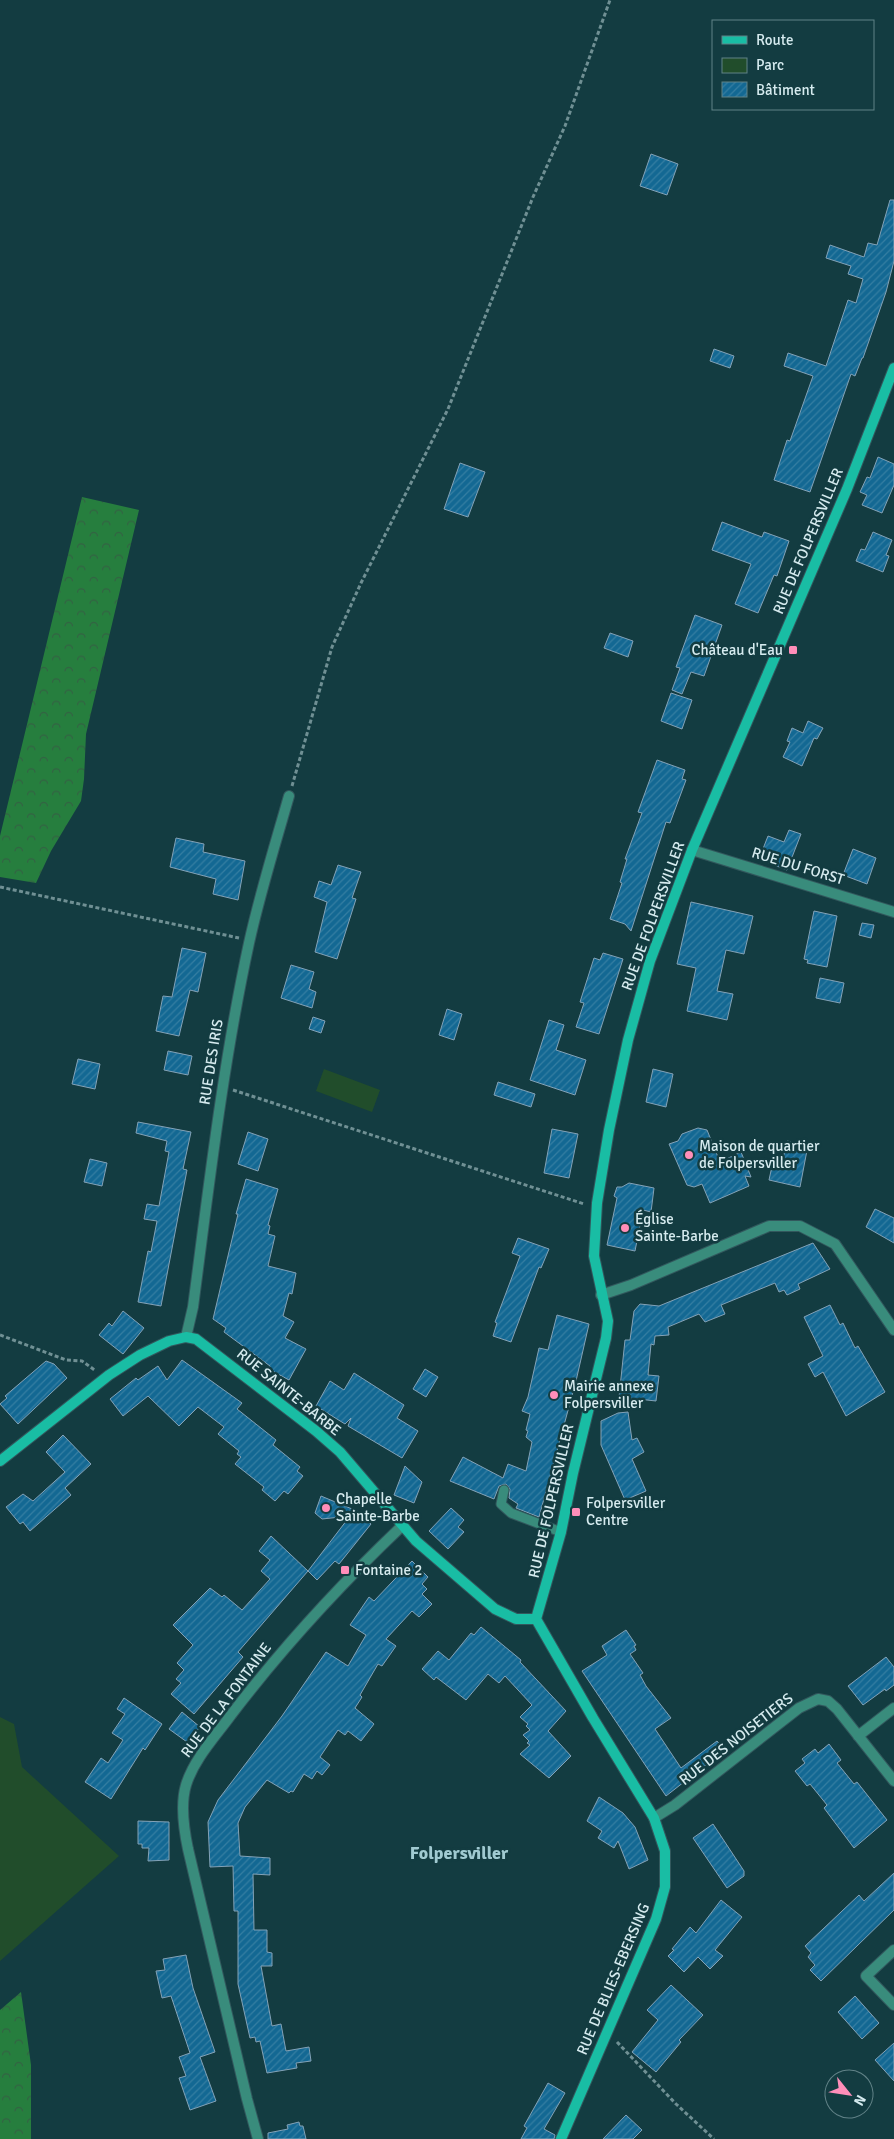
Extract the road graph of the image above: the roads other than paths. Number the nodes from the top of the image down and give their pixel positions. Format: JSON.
{"nodes":[{"id":1,"x":894,"y":368,"type":"edge"},
{"id":2,"x":890,"y":391,"type":"edge"},
{"id":3,"x":289,"y":796,"type":"road end"},
{"id":4,"x":692,"y":850,"type":"junction"},
{"id":5,"x":894,"y":912,"type":"edge"},
{"id":6,"x":602,"y":1295,"type":"junction"},
{"id":7,"x":894,"y":1330,"type":"edge"},
{"id":8,"x":186,"y":1337,"type":"junction"},
{"id":9,"x":0,"y":1461,"type":"edge"},
{"id":10,"x":504,"y":1490,"type":"dead end"},
{"id":11,"x":402,"y":1526,"type":"junction"},
{"id":12,"x":561,"y":1532,"type":"junction"},
{"id":13,"x":536,"y":1619,"type":"junction"},
{"id":14,"x":894,"y":1708,"type":"edge"},
{"id":15,"x":858,"y":1736,"type":"junction"},
{"id":16,"x":894,"y":1781,"type":"edge"},
{"id":17,"x":654,"y":1818,"type":"junction"},
{"id":18,"x":894,"y":1950,"type":"edge"},
{"id":19,"x":894,"y":2005,"type":"edge"},
{"id":20,"x":258,"y":2139,"type":"edge"},
{"id":21,"x":561,"y":2139,"type":"edge"}],
"edges":[{"from":1,"to":2,"type":"street","name":"RUE DE FOLPERSVILLER"},
{"from":2,"to":4,"type":"street","name":"RUE DE FOLPERSVILLER"},
{"from":3,"to":8,"type":"street","name":"RUE DES IRIS"},
{"from":4,"to":5,"type":"street","name":"RUE DU FORST"},
{"from":4,"to":6,"type":"street","name":"RUE DE FOLPERSVILLER"},
{"from":6,"to":7,"type":"street"},
{"from":6,"to":12,"type":"street","name":"RUE DE FOLPERSVILLER"},
{"from":8,"to":9,"type":"street"},
{"from":8,"to":11,"type":"street","name":"RUE SAINTE-BARBE"},
{"from":10,"to":12,"type":"lane"},
{"from":11,"to":13,"type":"street","name":"RUE SAINTE-BARBE"},
{"from":11,"to":20,"type":"street","name":"RUE DE LA FONTAINE"},
{"from":12,"to":13,"type":"street","name":"RUE DE FOLPERSVILLER"},
{"from":13,"to":17,"type":"street","name":"RUE DE BLIES-EBERSING"},
{"from":14,"to":15,"type":"street"},
{"from":15,"to":16,"type":"street","name":"RUE DES NOISETIERS"},
{"from":15,"to":17,"type":"street","name":"RUE DES NOISETIERS"},
{"from":17,"to":21,"type":"street","name":"RUE DE BLIES-EBERSING"},
{"from":18,"to":19,"type":"street"}]}
